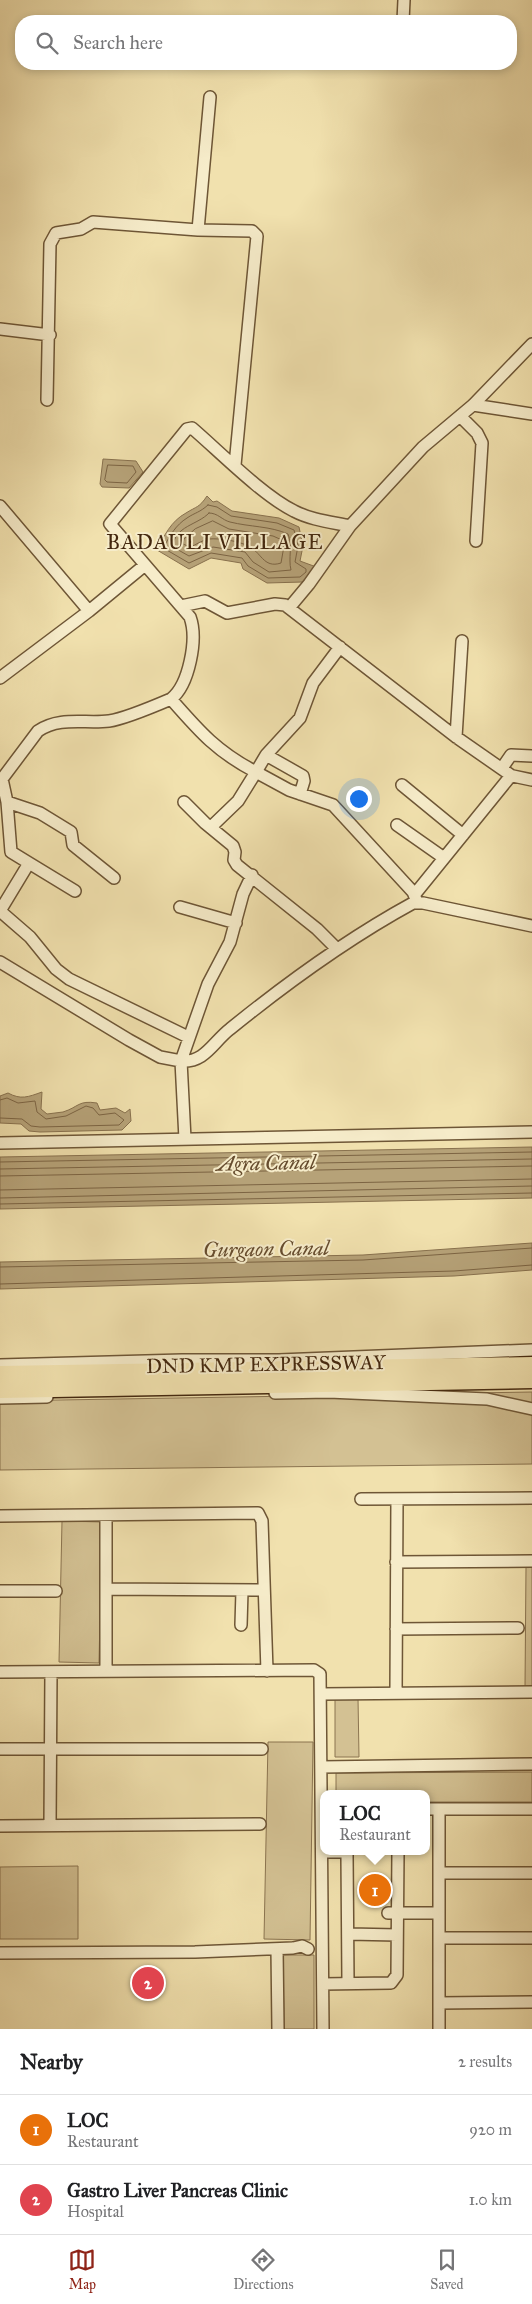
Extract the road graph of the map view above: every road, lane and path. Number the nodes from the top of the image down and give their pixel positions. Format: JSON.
{"nodes":[{"id":1,"x":404,"y":0,"type":"edge"},
{"id":2,"x":403,"y":15,"type":"edge"},
{"id":3,"x":210,"y":97,"type":"dead end"},
{"id":4,"x":198,"y":230,"type":"junction"},
{"id":5,"x":0,"y":328,"type":"edge"},
{"id":6,"x":50,"y":335,"type":"junction"},
{"id":7,"x":531,"y":347,"type":"edge"},
{"id":8,"x":47,"y":400,"type":"dead end"},
{"id":9,"x":473,"y":405,"type":"junction"},
{"id":10,"x":532,"y":414,"type":"edge"},
{"id":11,"x":460,"y":416,"type":"junction"},
{"id":12,"x":235,"y":465,"type":"junction"},
{"id":13,"x":0,"y":506,"type":"edge"},
{"id":14,"x":350,"y":526,"type":"junction"},
{"id":15,"x":476,"y":541,"type":"dead end"},
{"id":16,"x":145,"y":564,"type":"junction"},
{"id":17,"x":181,"y":606,"type":"junction"},
{"id":18,"x":289,"y":608,"type":"junction"},
{"id":19,"x":89,"y":611,"type":"junction"},
{"id":20,"x":462,"y":641,"type":"dead end"},
{"id":21,"x":340,"y":647,"type":"junction"},
{"id":22,"x":0,"y":678,"type":"edge"},
{"id":23,"x":171,"y":699,"type":"junction"},
{"id":24,"x":456,"y":737,"type":"junction"},
{"id":25,"x":266,"y":755,"type":"junction"},
{"id":26,"x":532,"y":756,"type":"edge"},
{"id":27,"x":502,"y":768,"type":"junction"},
{"id":28,"x":256,"y":772,"type":"junction"},
{"id":29,"x":512,"y":776,"type":"junction"},
{"id":30,"x":1,"y":779,"type":"edge"},
{"id":31,"x":532,"y":780,"type":"edge"},
{"id":32,"x":402,"y":785,"type":"dead end"},
{"id":33,"x":300,"y":794,"type":"junction"},
{"id":34,"x":8,"y":802,"type":"junction"},
{"id":35,"x":184,"y":802,"type":"dead end"},
{"id":36,"x":397,"y":825,"type":"dead end"},
{"id":37,"x":211,"y":828,"type":"junction"},
{"id":38,"x":463,"y":835,"type":"junction"},
{"id":39,"x":444,"y":858,"type":"junction"},
{"id":40,"x":29,"y":863,"type":"junction"},
{"id":41,"x":252,"y":875,"type":"junction"},
{"id":42,"x":114,"y":878,"type":"dead end"},
{"id":43,"x":75,"y":891,"type":"dead end"},
{"id":44,"x":416,"y":898,"type":"junction"},
{"id":45,"x":180,"y":907,"type":"dead end"},
{"id":46,"x":0,"y":911,"type":"edge"},
{"id":47,"x":236,"y":923,"type":"junction"},
{"id":48,"x":532,"y":926,"type":"edge"},
{"id":49,"x":336,"y":948,"type":"junction"},
{"id":50,"x":0,"y":962,"type":"edge"},
{"id":51,"x":188,"y":1037,"type":"junction"},
{"id":52,"x":181,"y":1061,"type":"junction"},
{"id":53,"x":532,"y":1132,"type":"edge"},
{"id":54,"x":185,"y":1140,"type":"junction"},
{"id":55,"x":0,"y":1143,"type":"edge"},
{"id":56,"x":532,"y":1350,"type":"edge"},
{"id":57,"x":0,"y":1365,"type":"edge"},
{"id":58,"x":532,"y":1365,"type":"edge"},
{"id":59,"x":0,"y":1374,"type":"edge"},
{"id":60,"x":532,"y":1380,"type":"edge"},
{"id":61,"x":0,"y":1390,"type":"edge"},
{"id":62,"x":0,"y":1398,"type":"edge"},
{"id":63,"x":532,"y":1409,"type":"edge"},
{"id":64,"x":532,"y":1498,"type":"edge"},
{"id":65,"x":361,"y":1499,"type":"dead end"},
{"id":66,"x":397,"y":1499,"type":"junction"},
{"id":67,"x":106,"y":1515,"type":"junction"},
{"id":68,"x":0,"y":1516,"type":"edge"},
{"id":69,"x":532,"y":1561,"type":"edge"},
{"id":70,"x":396,"y":1562,"type":"junction"},
{"id":71,"x":106,"y":1588,"type":"junction"},
{"id":72,"x":264,"y":1590,"type":"junction"},
{"id":73,"x":0,"y":1591,"type":"edge"},
{"id":74,"x":56,"y":1591,"type":"dead end"},
{"id":75,"x":242,"y":1591,"type":"junction"},
{"id":76,"x":241,"y":1625,"type":"dead end"},
{"id":77,"x":518,"y":1628,"type":"dead end"},
{"id":78,"x":396,"y":1629,"type":"junction"},
{"id":79,"x":106,"y":1671,"type":"junction"},
{"id":80,"x":267,"y":1671,"type":"junction"},
{"id":81,"x":0,"y":1672,"type":"edge"},
{"id":82,"x":52,"y":1672,"type":"junction"},
{"id":83,"x":532,"y":1692,"type":"edge"},
{"id":84,"x":396,"y":1693,"type":"junction"},
{"id":85,"x":322,"y":1694,"type":"junction"},
{"id":86,"x":0,"y":1749,"type":"edge"},
{"id":87,"x":50,"y":1749,"type":"junction"},
{"id":88,"x":262,"y":1749,"type":"dead end"},
{"id":89,"x":532,"y":1764,"type":"edge"},
{"id":90,"x":322,"y":1766,"type":"junction"},
{"id":91,"x":323,"y":1790,"type":"edge"},
{"id":92,"x":430,"y":1809,"type":"edge"},
{"id":93,"x":439,"y":1809,"type":"junction"},
{"id":94,"x":532,"y":1809,"type":"edge"},
{"id":95,"x":260,"y":1824,"type":"dead end"},
{"id":96,"x":50,"y":1825,"type":"junction"},
{"id":97,"x":0,"y":1826,"type":"edge"},
{"id":98,"x":322,"y":1855,"type":"edge"},
{"id":99,"x":347,"y":1855,"type":"edge"},
{"id":100,"x":398,"y":1855,"type":"edge"},
{"id":101,"x":439,"y":1873,"type":"junction"},
{"id":102,"x":532,"y":1874,"type":"edge"},
{"id":103,"x":393,"y":1913,"type":"junction"},
{"id":104,"x":439,"y":1913,"type":"junction"},
{"id":105,"x":349,"y":1934,"type":"junction"},
{"id":106,"x":397,"y":1935,"type":"junction"},
{"id":107,"x":439,"y":1938,"type":"junction"},
{"id":108,"x":532,"y":1938,"type":"edge"},
{"id":109,"x":322,"y":1948,"type":"junction"},
{"id":110,"x":277,"y":1949,"type":"junction"},
{"id":111,"x":0,"y":1953,"type":"edge"},
{"id":112,"x":348,"y":1983,"type":"junction"},
{"id":113,"x":323,"y":1984,"type":"junction"},
{"id":114,"x":532,"y":2002,"type":"edge"},
{"id":115,"x":438,"y":2003,"type":"junction"},
{"id":116,"x":278,"y":2029,"type":"edge"},
{"id":117,"x":323,"y":2029,"type":"edge"},
{"id":118,"x":438,"y":2029,"type":"edge"}],
"edges":[{"from":1,"to":2,"type":"street"},
{"from":3,"to":4,"type":"street"},
{"from":4,"to":6,"type":"street"},
{"from":4,"to":12,"type":"street"},
{"from":5,"to":6,"type":"street"},
{"from":6,"to":8,"type":"street"},
{"from":7,"to":9,"type":"street"},
{"from":9,"to":10,"type":"street"},
{"from":9,"to":11,"type":"street"},
{"from":11,"to":14,"type":"street"},
{"from":11,"to":15,"type":"street"},
{"from":12,"to":14,"type":"street"},
{"from":12,"to":16,"type":"street"},
{"from":13,"to":19,"type":"street"},
{"from":14,"to":18,"type":"street"},
{"from":16,"to":17,"type":"street"},
{"from":16,"to":19,"type":"street"},
{"from":17,"to":18,"type":"street"},
{"from":17,"to":23,"type":"street"},
{"from":18,"to":21,"type":"street"},
{"from":19,"to":22,"type":"street"},
{"from":20,"to":24,"type":"street"},
{"from":21,"to":24,"type":"street"},
{"from":21,"to":25,"type":"street"},
{"from":23,"to":28,"type":"street"},
{"from":23,"to":30,"type":"street"},
{"from":24,"to":27,"type":"street"},
{"from":25,"to":28,"type":"street"},
{"from":25,"to":33,"type":"street"},
{"from":26,"to":27,"type":"street"},
{"from":27,"to":29,"type":"street"},
{"from":28,"to":33,"type":"street"},
{"from":28,"to":37,"type":"street"},
{"from":29,"to":31,"type":"street"},
{"from":29,"to":38,"type":"street"},
{"from":30,"to":34,"type":"street"},
{"from":32,"to":38,"type":"street"},
{"from":33,"to":44,"type":"street"},
{"from":34,"to":40,"type":"street"},
{"from":34,"to":42,"type":"street"},
{"from":35,"to":37,"type":"street"},
{"from":36,"to":39,"type":"street"},
{"from":37,"to":41,"type":"street"},
{"from":38,"to":39,"type":"street"},
{"from":39,"to":44,"type":"street"},
{"from":40,"to":43,"type":"street"},
{"from":40,"to":46,"type":"street"},
{"from":41,"to":47,"type":"street"},
{"from":41,"to":49,"type":"street"},
{"from":44,"to":48,"type":"street"},
{"from":44,"to":49,"type":"street"},
{"from":45,"to":47,"type":"street"},
{"from":46,"to":51,"type":"street"},
{"from":47,"to":51,"type":"street"},
{"from":49,"to":52,"type":"street"},
{"from":50,"to":52,"type":"street"},
{"from":51,"to":52,"type":"street"},
{"from":52,"to":54,"type":"street"},
{"from":53,"to":54,"type":"street"},
{"from":54,"to":55,"type":"street"},
{"from":56,"to":57,"type":"street"},
{"from":58,"to":59,"type":"highway","name":"DND KMP EXPRESSWAY"},
{"from":60,"to":61,"type":"highway","name":"DND KMP EXPRESSWAY"},
{"from":62,"to":63,"type":"street"},
{"from":64,"to":66,"type":"street"},
{"from":65,"to":66,"type":"street"},
{"from":66,"to":70,"type":"street"},
{"from":67,"to":68,"type":"street"},
{"from":67,"to":71,"type":"street"},
{"from":67,"to":72,"type":"street"},
{"from":69,"to":70,"type":"street"},
{"from":70,"to":78,"type":"street"},
{"from":71,"to":75,"type":"street"},
{"from":71,"to":79,"type":"street"},
{"from":72,"to":75,"type":"street"},
{"from":72,"to":80,"type":"street"},
{"from":73,"to":74,"type":"street"},
{"from":75,"to":76,"type":"street"},
{"from":77,"to":78,"type":"street"},
{"from":78,"to":84,"type":"street"},
{"from":79,"to":80,"type":"street"},
{"from":79,"to":82,"type":"street"},
{"from":80,"to":85,"type":"street"},
{"from":81,"to":82,"type":"street"},
{"from":82,"to":87,"type":"street"},
{"from":83,"to":84,"type":"street"},
{"from":84,"to":85,"type":"street"},
{"from":85,"to":90,"type":"street"},
{"from":86,"to":87,"type":"street"},
{"from":87,"to":88,"type":"street"},
{"from":87,"to":96,"type":"street"},
{"from":89,"to":90,"type":"street"},
{"from":90,"to":91,"type":"street"},
{"from":92,"to":93,"type":"street"},
{"from":93,"to":94,"type":"street"},
{"from":93,"to":101,"type":"street"},
{"from":95,"to":96,"type":"street"},
{"from":96,"to":97,"type":"street"},
{"from":98,"to":109,"type":"street"},
{"from":99,"to":105,"type":"street"},
{"from":100,"to":103,"type":"street"},
{"from":101,"to":102,"type":"street"},
{"from":101,"to":104,"type":"street"},
{"from":103,"to":104,"type":"street"},
{"from":103,"to":106,"type":"street"},
{"from":104,"to":107,"type":"street"},
{"from":105,"to":106,"type":"street"},
{"from":105,"to":112,"type":"street"},
{"from":106,"to":112,"type":"street"},
{"from":107,"to":108,"type":"street"},
{"from":107,"to":115,"type":"street"},
{"from":109,"to":110,"type":"street"},
{"from":109,"to":113,"type":"street"},
{"from":110,"to":111,"type":"street"},
{"from":110,"to":116,"type":"street"},
{"from":112,"to":113,"type":"street"},
{"from":113,"to":117,"type":"street"},
{"from":114,"to":115,"type":"street"},
{"from":115,"to":118,"type":"street"}]}
